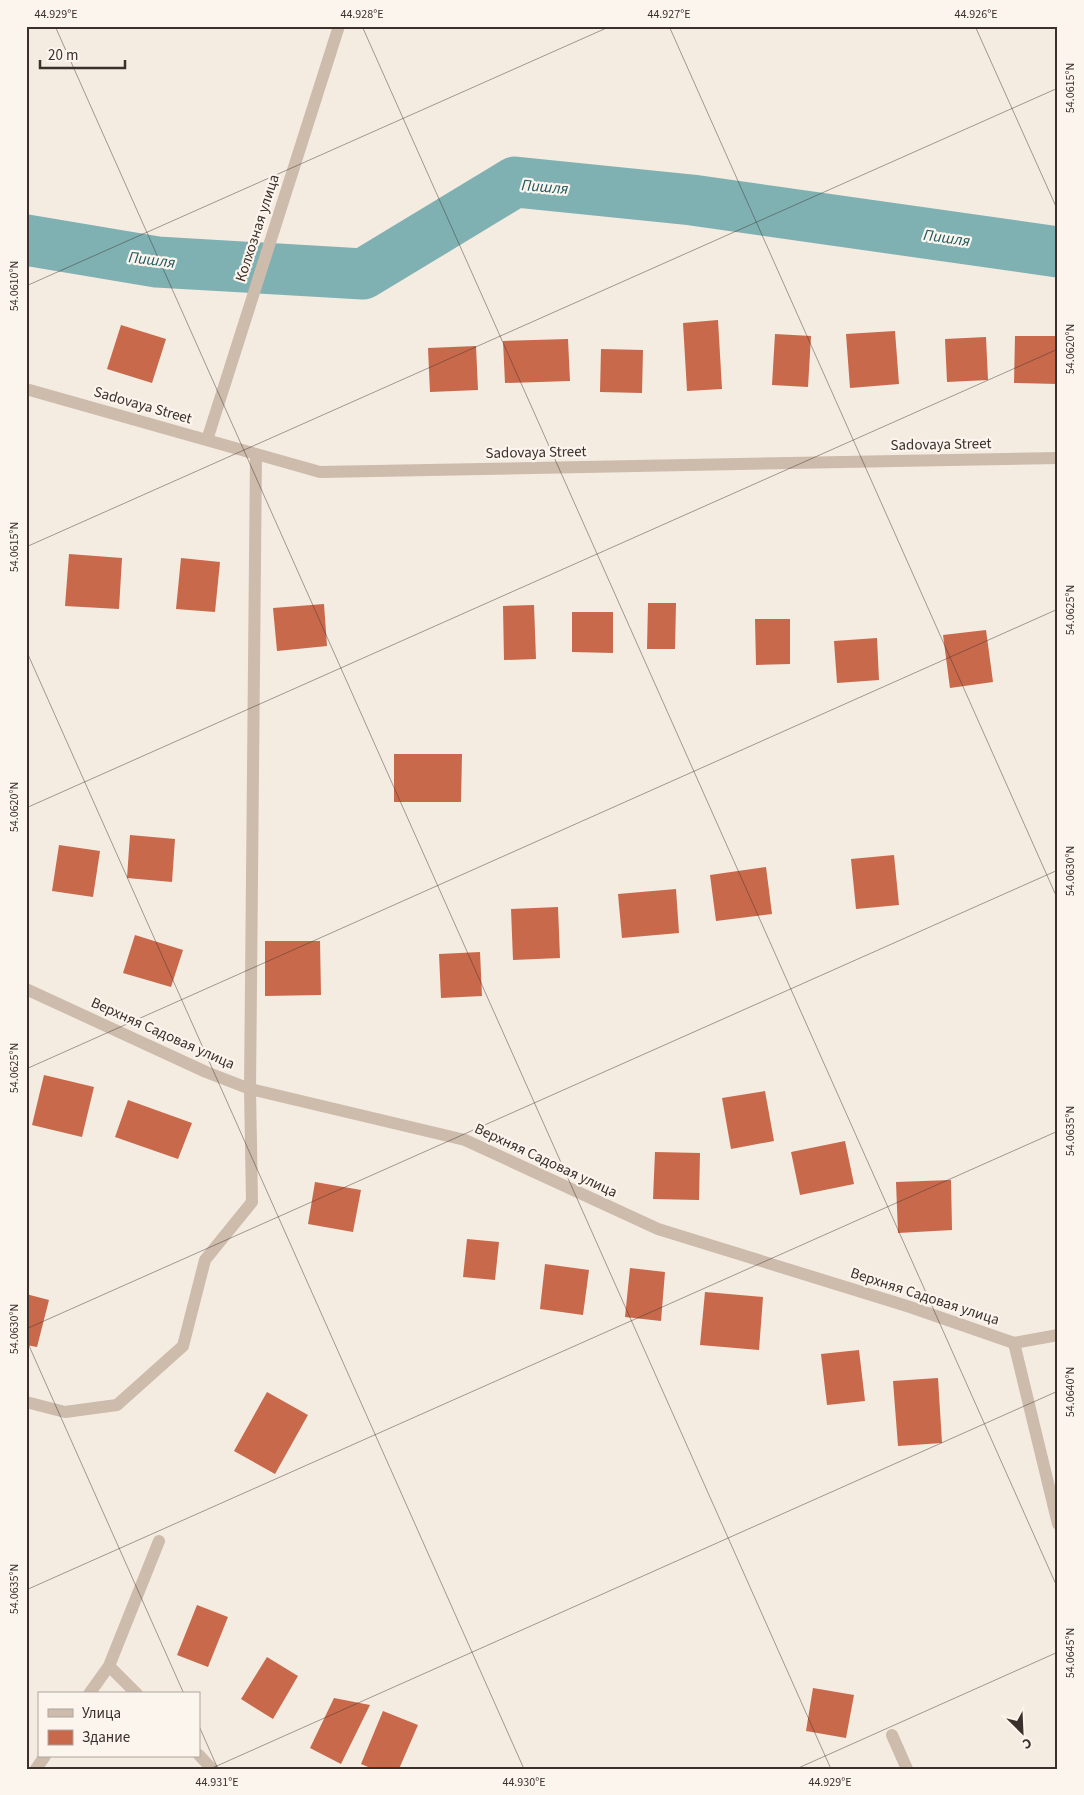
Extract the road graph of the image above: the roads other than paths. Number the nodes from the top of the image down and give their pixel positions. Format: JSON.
{"nodes":[{"id":1,"x":339,"y":26,"type":"edge"},
{"id":2,"x":26,"y":389,"type":"edge"},
{"id":3,"x":206,"y":440,"type":"junction"},
{"id":4,"x":256,"y":454,"type":"junction"},
{"id":5,"x":1058,"y":458,"type":"edge"},
{"id":6,"x":26,"y":989,"type":"edge"},
{"id":7,"x":250,"y":1089,"type":"junction"},
{"id":8,"x":1058,"y":1335,"type":"edge"},
{"id":9,"x":1014,"y":1342,"type":"junction"},
{"id":10,"x":26,"y":1402,"type":"edge"},
{"id":11,"x":1058,"y":1524,"type":"edge"},
{"id":12,"x":159,"y":1541,"type":"dead end"},
{"id":13,"x":109,"y":1666,"type":"junction"},
{"id":14,"x":90,"y":1692,"type":"edge"},
{"id":15,"x":136,"y":1692,"type":"edge"},
{"id":16,"x":892,"y":1735,"type":"dead end"},
{"id":17,"x":200,"y":1756,"type":"edge"},
{"id":18,"x":44,"y":1758,"type":"edge"},
{"id":19,"x":36,"y":1769,"type":"edge"},
{"id":20,"x":212,"y":1769,"type":"edge"},
{"id":21,"x":907,"y":1769,"type":"edge"}],
"edges":[{"from":1,"to":3,"type":"street","name":"Колхозная улица"},
{"from":2,"to":3,"type":"street","name":"Sadovaya Street"},
{"from":3,"to":4,"type":"street","name":"Sadovaya Street"},
{"from":4,"to":5,"type":"street","name":"Sadovaya Street"},
{"from":4,"to":7,"type":"street"},
{"from":6,"to":7,"type":"street","name":"Верхняя Садовая улица"},
{"from":7,"to":9,"type":"street","name":"Верхняя Садовая улица"},
{"from":7,"to":10,"type":"street"},
{"from":8,"to":9,"type":"street","name":"Верхняя Садовая улица"},
{"from":9,"to":11,"type":"street"},
{"from":12,"to":13,"type":"street"},
{"from":13,"to":14,"type":"street"},
{"from":13,"to":15,"type":"street"},
{"from":16,"to":21,"type":"street"},
{"from":17,"to":20,"type":"street"},
{"from":18,"to":19,"type":"street"}]}
